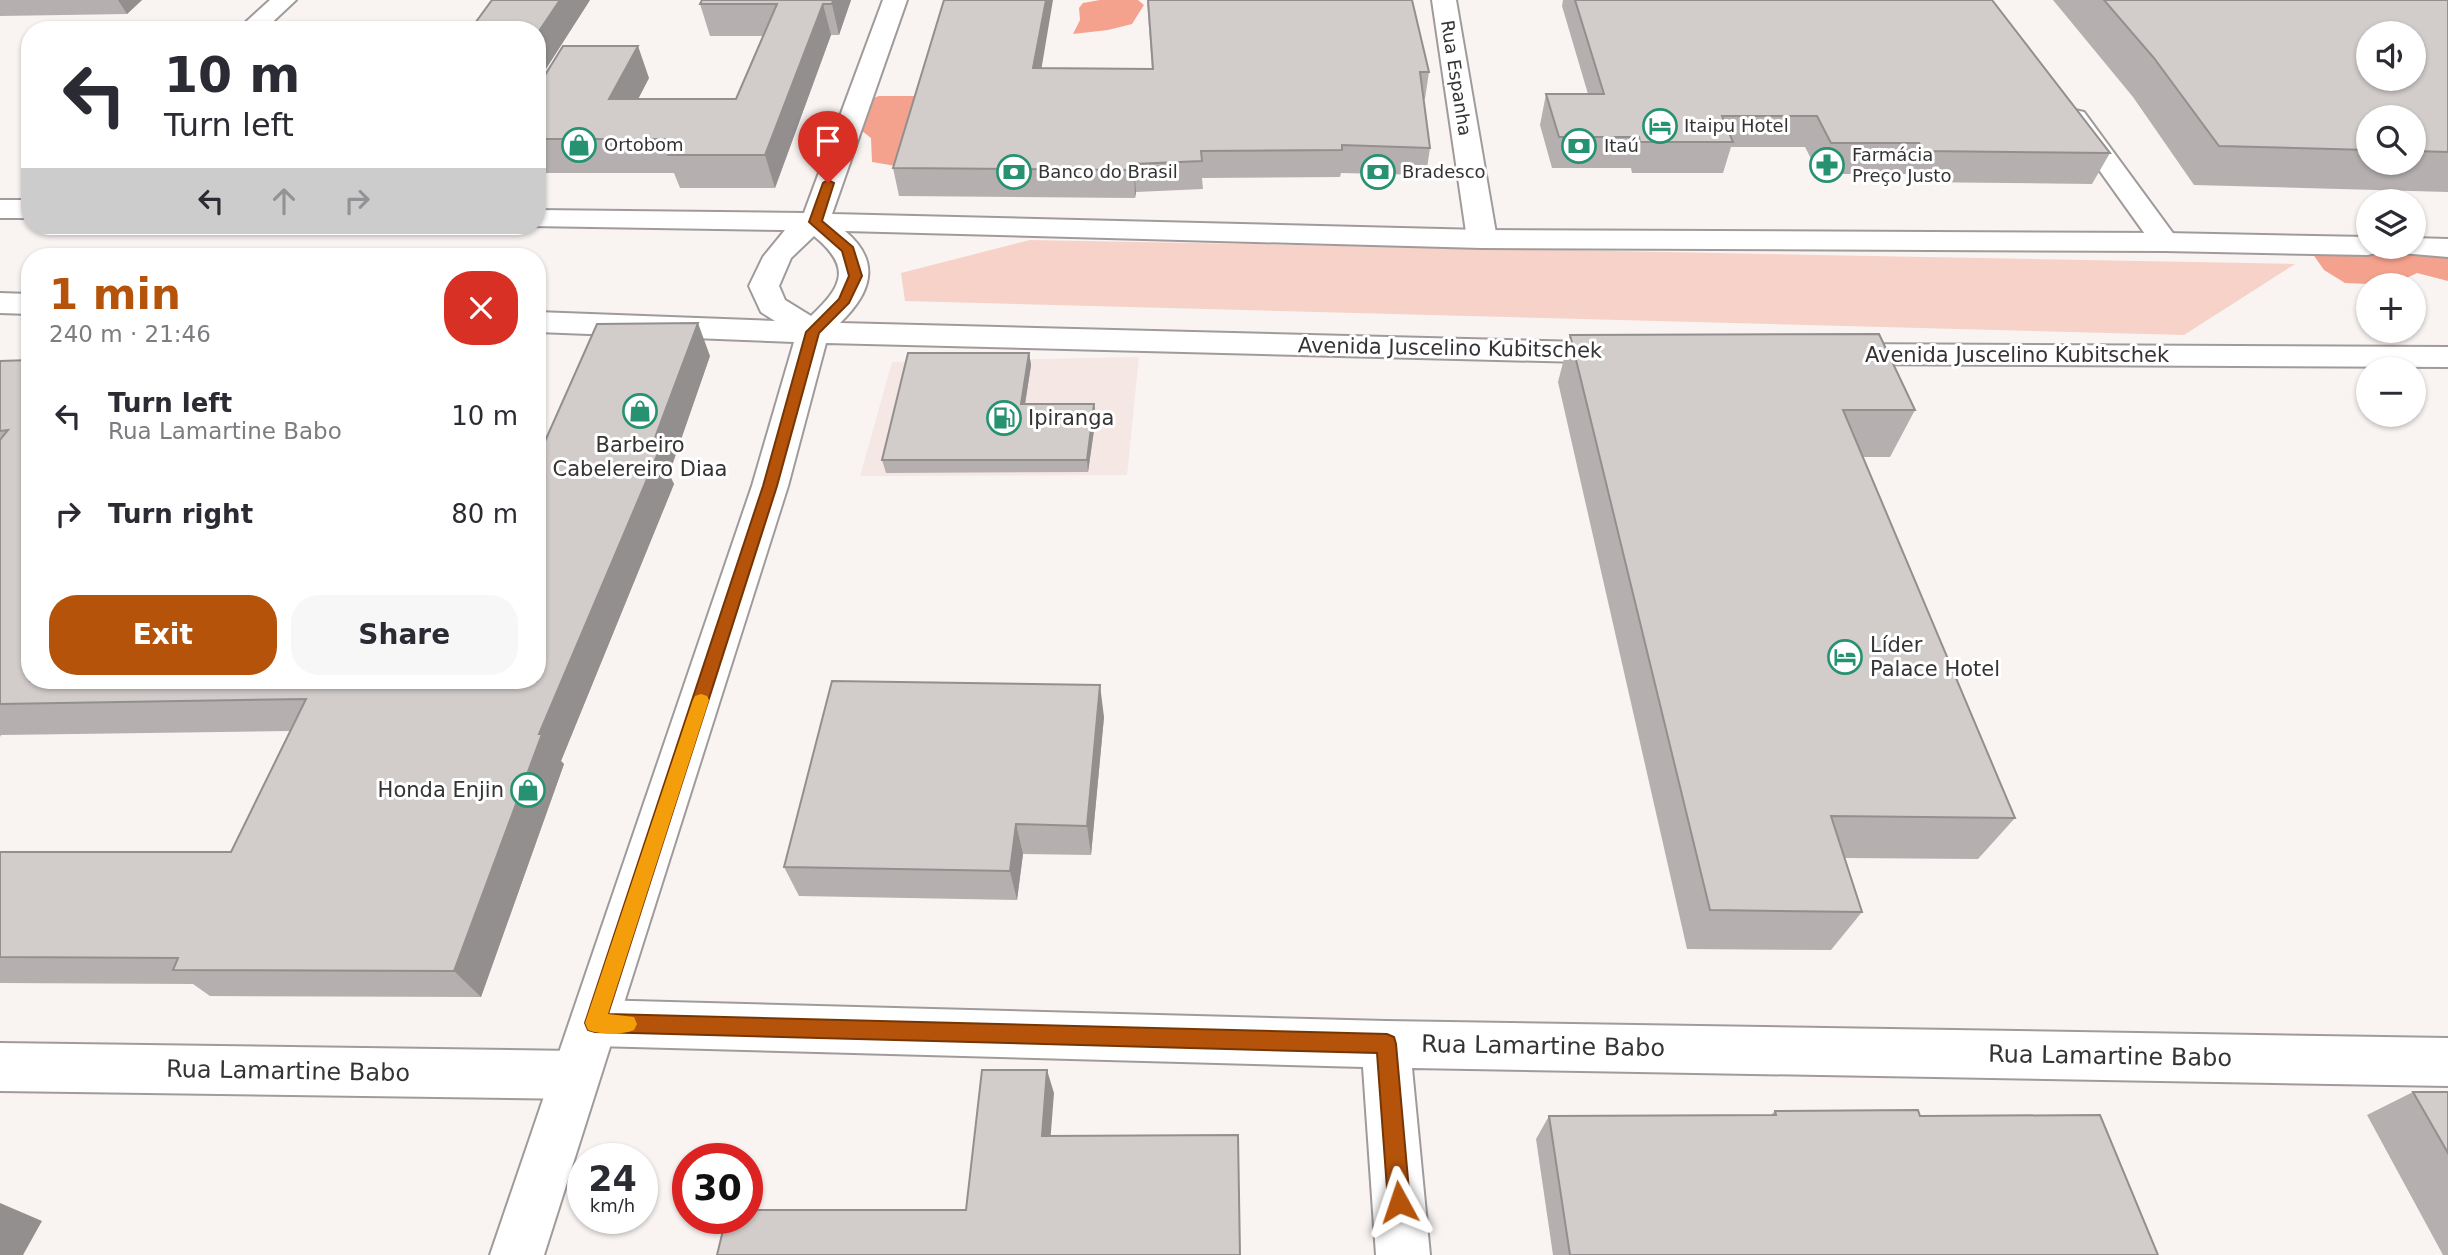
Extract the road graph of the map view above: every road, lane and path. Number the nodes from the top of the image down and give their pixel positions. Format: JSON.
{"nodes":[{"id":1,"x":284,"y":0,"type":"edge"},
{"id":2,"x":895,"y":0,"type":"edge"},
{"id":3,"x":1444,"y":0,"type":"edge"},
{"id":4,"x":260,"y":21,"type":"edge"},
{"id":5,"x":2062,"y":99,"type":"edge"},
{"id":6,"x":0,"y":209,"type":"edge"},
{"id":7,"x":21,"y":209,"type":"edge"},
{"id":8,"x":546,"y":219,"type":"edge"},
{"id":9,"x":815,"y":222,"type":"junction"},
{"id":10,"x":1482,"y":239,"type":"junction"},
{"id":11,"x":2165,"y":242,"type":"junction"},
{"id":12,"x":2356,"y":246,"type":"edge"},
{"id":13,"x":2426,"y":247,"type":"edge"},
{"id":14,"x":2448,"y":248,"type":"edge"},
{"id":15,"x":0,"y":303,"type":"edge"},
{"id":16,"x":21,"y":304,"type":"edge"},
{"id":17,"x":546,"y":322,"type":"edge"},
{"id":18,"x":813,"y":332,"type":"junction"},
{"id":19,"x":1655,"y":354,"type":"edge"},
{"id":20,"x":1808,"y":354,"type":"edge"},
{"id":21,"x":2448,"y":357,"type":"edge"},
{"id":22,"x":595,"y":1023,"type":"junction"},
{"id":23,"x":1387,"y":1044,"type":"junction"},
{"id":24,"x":2448,"y":1062,"type":"edge"},
{"id":25,"x":0,"y":1067,"type":"edge"},
{"id":26,"x":576,"y":1075,"type":"junction"},
{"id":27,"x":517,"y":1255,"type":"edge"},
{"id":28,"x":1403,"y":1255,"type":"edge"}],
"edges":[{"from":1,"to":4,"type":"main road"},
{"from":2,"to":9,"type":"main road"},
{"from":3,"to":10,"type":"main road","name":"Rua Espanha"},
{"from":5,"to":11,"type":"main road"},
{"from":6,"to":7,"type":"main road"},
{"from":8,"to":9,"type":"main road"},
{"from":9,"to":10,"type":"main road"},
{"from":9,"to":18,"type":"main road"},
{"from":9,"to":18,"type":"main road"},
{"from":10,"to":11,"type":"main road"},
{"from":11,"to":12,"type":"main road"},
{"from":13,"to":14,"type":"main road"},
{"from":15,"to":16,"type":"main road"},
{"from":17,"to":18,"type":"main road","name":"Avenida Juscelino Kubitschek"},
{"from":18,"to":19,"type":"main road","name":"Avenida Juscelino Kubitschek"},
{"from":18,"to":22,"type":"main road"},
{"from":20,"to":21,"type":"main road","name":"Avenida Juscelino Kubitschek"},
{"from":22,"to":23,"type":"main road","name":"Rua Lamartine Babo"},
{"from":22,"to":26,"type":"main road"},
{"from":23,"to":24,"type":"main road","name":"Rua Lamartine Babo"},
{"from":23,"to":28,"type":"main road"},
{"from":25,"to":26,"type":"main road","name":"Rua Lamartine Babo"},
{"from":26,"to":27,"type":"main road"}]}
